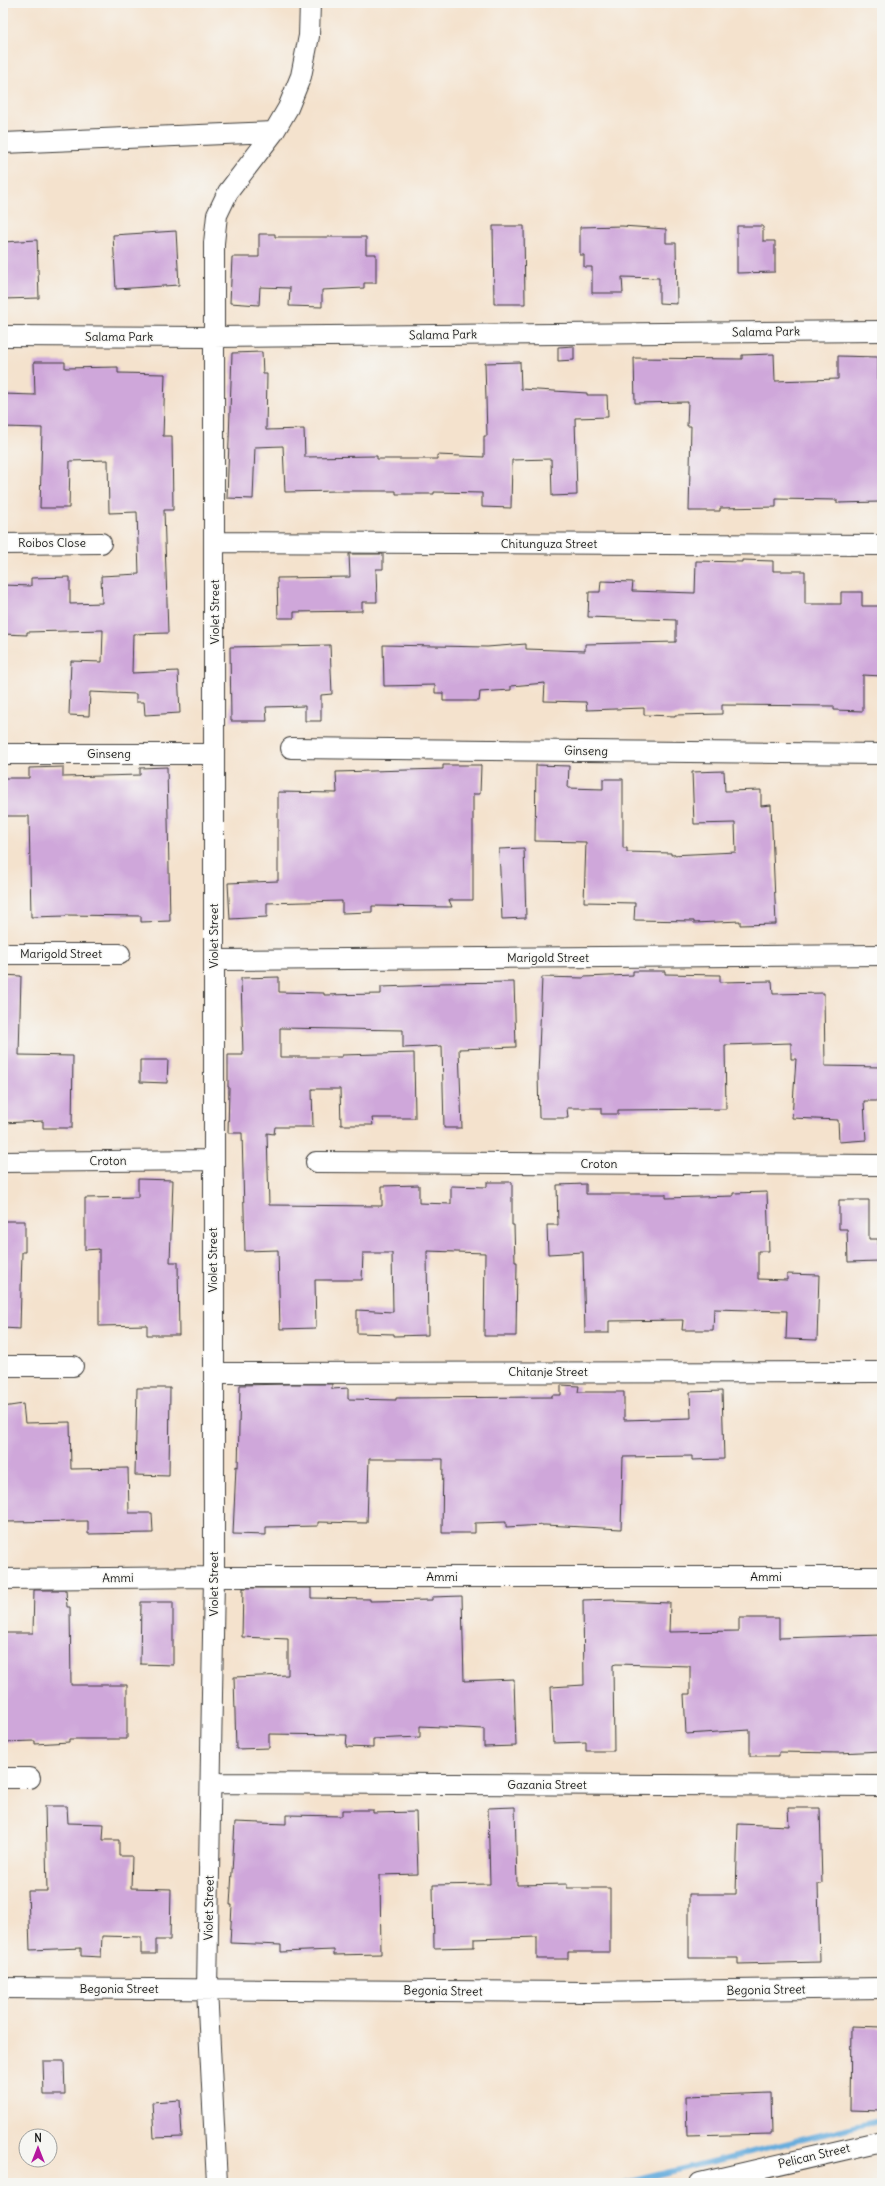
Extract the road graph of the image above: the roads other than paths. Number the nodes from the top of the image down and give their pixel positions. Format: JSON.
{"nodes":[{"id":1,"x":310,"y":3,"type":"edge"},
{"id":2,"x":274,"y":132,"type":"junction"},
{"id":3,"x":3,"y":143,"type":"edge"},
{"id":4,"x":882,"y":331,"type":"edge"},
{"id":5,"x":3,"y":336,"type":"edge"},
{"id":6,"x":213,"y":337,"type":"junction"},
{"id":7,"x":215,"y":542,"type":"junction"},
{"id":8,"x":101,"y":543,"type":"dead end"},
{"id":9,"x":3,"y":544,"type":"edge"},
{"id":10,"x":882,"y":545,"type":"edge"},
{"id":11,"x":291,"y":748,"type":"dead end"},
{"id":12,"x":3,"y":754,"type":"edge"},
{"id":13,"x":214,"y":754,"type":"junction"},
{"id":14,"x":882,"y":754,"type":"edge"},
{"id":15,"x":3,"y":954,"type":"edge"},
{"id":16,"x":120,"y":954,"type":"dead end"},
{"id":17,"x":882,"y":955,"type":"edge"},
{"id":18,"x":214,"y":960,"type":"junction"},
{"id":19,"x":213,"y":1160,"type":"junction"},
{"id":20,"x":3,"y":1162,"type":"edge"},
{"id":21,"x":316,"y":1162,"type":"dead end"},
{"id":22,"x":882,"y":1165,"type":"edge"},
{"id":23,"x":3,"y":1366,"type":"edge"},
{"id":24,"x":73,"y":1366,"type":"dead end"},
{"id":25,"x":882,"y":1372,"type":"edge"},
{"id":26,"x":214,"y":1373,"type":"junction"},
{"id":27,"x":214,"y":1577,"type":"junction"},
{"id":28,"x":882,"y":1577,"type":"edge"},
{"id":29,"x":3,"y":1579,"type":"edge"},
{"id":30,"x":3,"y":1778,"type":"edge"},
{"id":31,"x":30,"y":1778,"type":"dead end"},
{"id":32,"x":212,"y":1783,"type":"junction"},
{"id":33,"x":882,"y":1786,"type":"edge"},
{"id":34,"x":3,"y":1988,"type":"edge"},
{"id":35,"x":882,"y":1988,"type":"edge"},
{"id":36,"x":207,"y":1989,"type":"junction"},
{"id":37,"x":882,"y":2140,"type":"edge"},
{"id":38,"x":217,"y":2183,"type":"edge"},
{"id":39,"x":700,"y":2183,"type":"edge"}],
"edges":[{"from":1,"to":2,"type":"street","name":"Violet Street"},
{"from":2,"to":3,"type":"street"},
{"from":2,"to":6,"type":"street","name":"Violet Street"},
{"from":4,"to":6,"type":"street","name":"Salama Park"},
{"from":5,"to":6,"type":"street","name":"Salama Park"},
{"from":6,"to":7,"type":"street","name":"Violet Street"},
{"from":7,"to":10,"type":"street","name":"Chitunguza Street"},
{"from":7,"to":13,"type":"street","name":"Violet Street"},
{"from":8,"to":9,"type":"street","name":"Roibos Close"},
{"from":11,"to":14,"type":"street","name":"Ginseng"},
{"from":12,"to":13,"type":"street","name":"Ginseng"},
{"from":13,"to":18,"type":"street","name":"Violet Street"},
{"from":15,"to":16,"type":"street","name":"Marigold Street"},
{"from":17,"to":18,"type":"street","name":"Marigold Street"},
{"from":18,"to":19,"type":"street","name":"Violet Street"},
{"from":19,"to":20,"type":"street","name":"Croton"},
{"from":19,"to":26,"type":"street","name":"Violet Street"},
{"from":21,"to":22,"type":"street","name":"Croton"},
{"from":23,"to":24,"type":"street"},
{"from":25,"to":26,"type":"street","name":"Chitanje Street"},
{"from":26,"to":27,"type":"street","name":"Violet Street"},
{"from":27,"to":28,"type":"street","name":"Ammi"},
{"from":27,"to":29,"type":"street","name":"Ammi"},
{"from":27,"to":32,"type":"street","name":"Violet Street"},
{"from":30,"to":31,"type":"street"},
{"from":32,"to":33,"type":"street","name":"Gazania Street"},
{"from":32,"to":36,"type":"street","name":"Violet Street"},
{"from":34,"to":36,"type":"street","name":"Begonia Street"},
{"from":35,"to":36,"type":"street","name":"Begonia Street"},
{"from":36,"to":38,"type":"street","name":"Violet Street"},
{"from":37,"to":39,"type":"street","name":"Pelican Street"}]}
